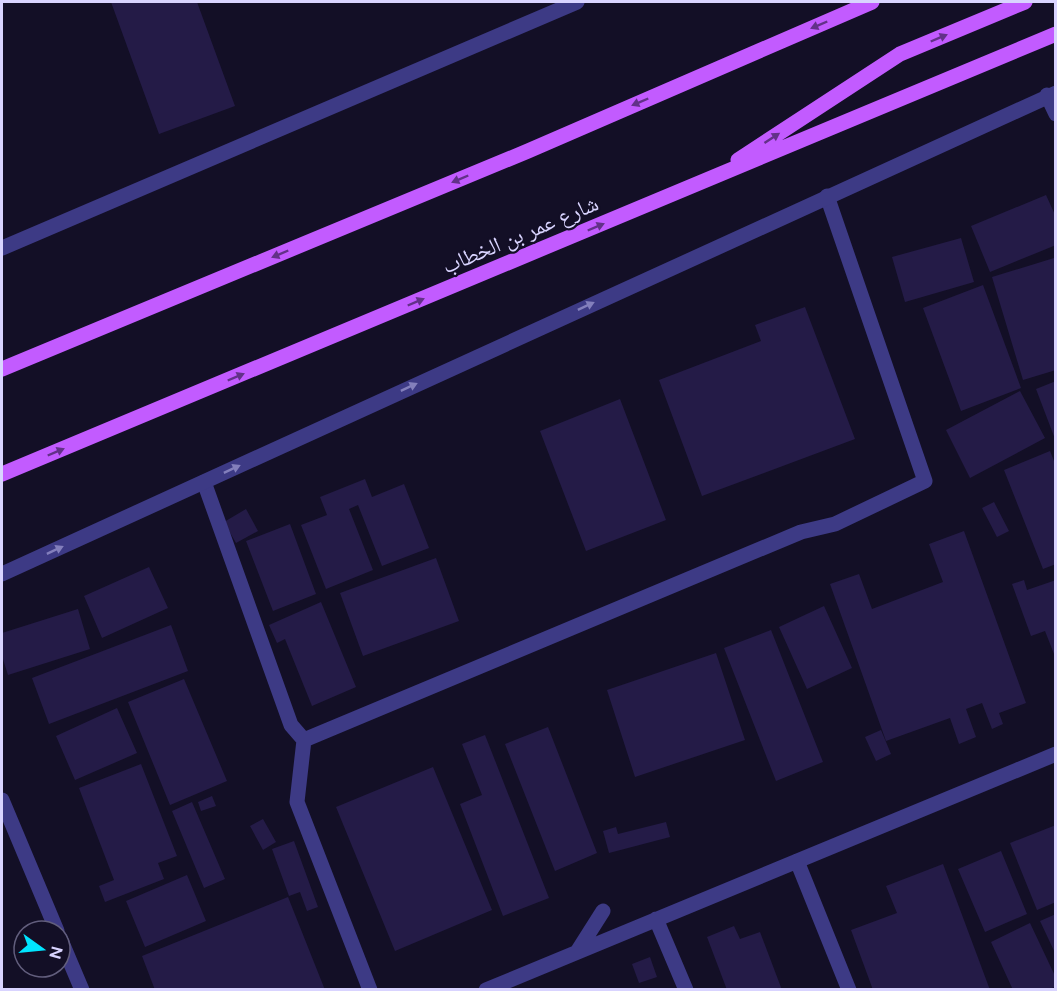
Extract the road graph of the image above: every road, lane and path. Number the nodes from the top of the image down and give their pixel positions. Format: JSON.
{"nodes":[{"id":1,"x":578,"y":2,"type":"edge"},
{"id":2,"x":872,"y":2,"type":"edge"},
{"id":3,"x":1025,"y":2,"type":"edge"},
{"id":4,"x":1056,"y":34,"type":"edge"},
{"id":5,"x":1051,"y":94,"type":"edge"},
{"id":6,"x":1056,"y":114,"type":"edge"},
{"id":7,"x":706,"y":182,"type":"junction"},
{"id":8,"x":827,"y":196,"type":"junction"},
{"id":9,"x":2,"y":248,"type":"edge"},
{"id":10,"x":2,"y":369,"type":"edge"},
{"id":11,"x":2,"y":474,"type":"edge"},
{"id":12,"x":204,"y":482,"type":"junction"},
{"id":13,"x":2,"y":574,"type":"edge"},
{"id":14,"x":304,"y":740,"type":"junction"},
{"id":15,"x":1056,"y":754,"type":"edge"},
{"id":16,"x":2,"y":800,"type":"edge"},
{"id":17,"x":797,"y":861,"type":"junction"},
{"id":18,"x":603,"y":911,"type":"dead end"},
{"id":19,"x":52,"y":919,"type":"edge"},
{"id":20,"x":656,"y":919,"type":"junction"},
{"id":21,"x":577,"y":952,"type":"junction"},
{"id":22,"x":72,"y":966,"type":"edge"},
{"id":23,"x":82,"y":990,"type":"edge"},
{"id":24,"x":370,"y":990,"type":"edge"},
{"id":25,"x":486,"y":990,"type":"edge"},
{"id":26,"x":686,"y":990,"type":"edge"},
{"id":27,"x":849,"y":990,"type":"edge"}],
"edges":[{"from":1,"to":9,"type":"street"},
{"from":2,"to":10,"type":"main road","one_way":true},
{"from":7,"to":3,"type":"main road","one_way":true},
{"from":4,"to":7,"type":"main road","name":"شارع عمر بن الخطاب"},
{"from":5,"to":6,"type":"street"},
{"from":5,"to":8,"type":"street"},
{"from":11,"to":7,"type":"main road","name":"شارع عمر بن الخطاب","one_way":true},
{"from":12,"to":8,"type":"street","one_way":true},
{"from":8,"to":14,"type":"street"},
{"from":13,"to":12,"type":"street","one_way":true},
{"from":12,"to":14,"type":"street"},
{"from":14,"to":24,"type":"street"},
{"from":15,"to":17,"type":"street"},
{"from":16,"to":19,"type":"street"},
{"from":17,"to":20,"type":"street"},
{"from":17,"to":27,"type":"street"},
{"from":18,"to":21,"type":"street"},
{"from":20,"to":21,"type":"street"},
{"from":20,"to":26,"type":"street"},
{"from":21,"to":25,"type":"street"},
{"from":22,"to":23,"type":"street"}]}
